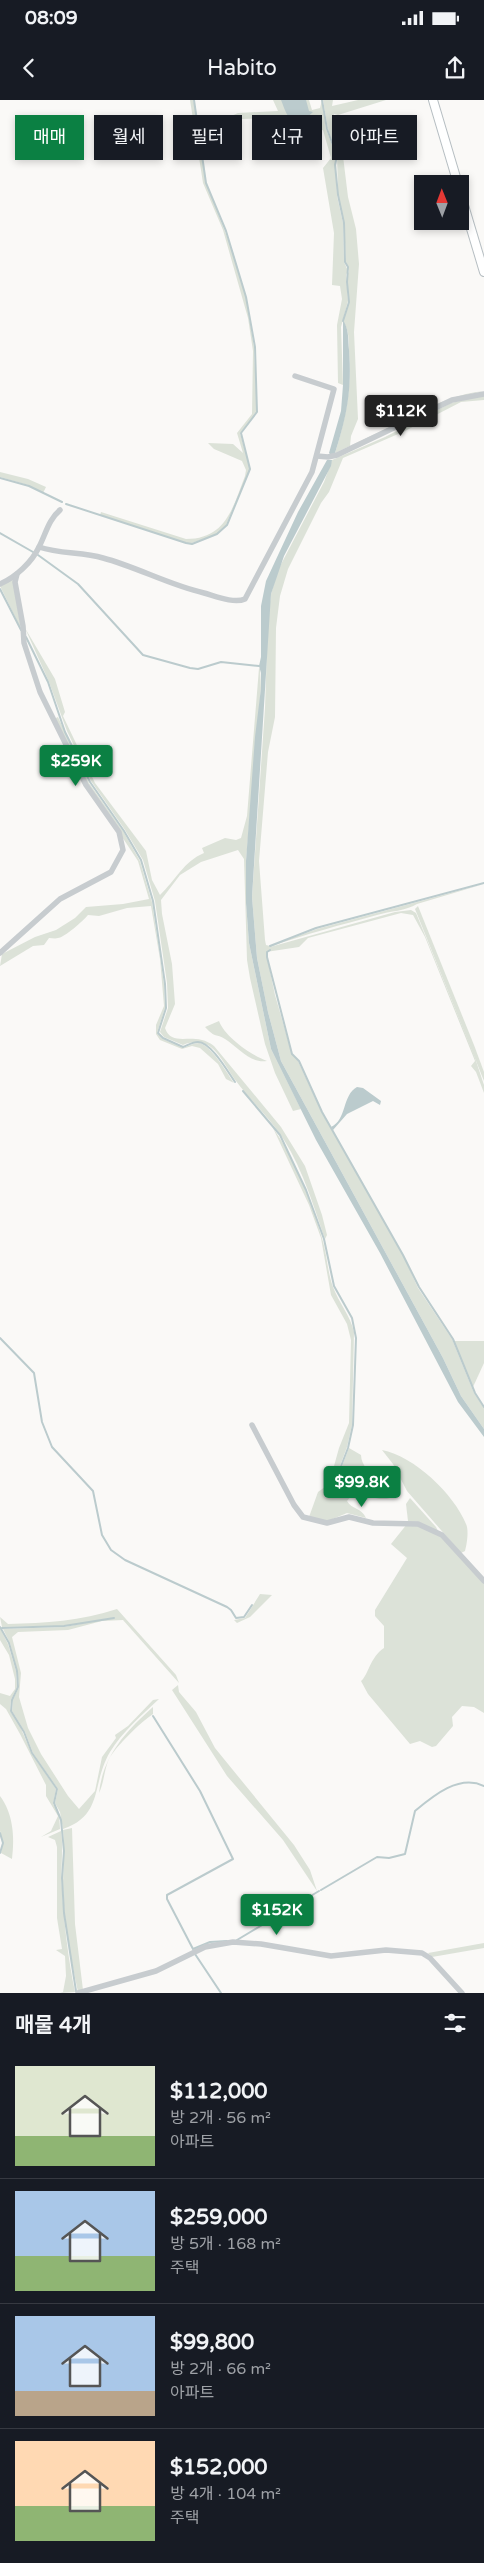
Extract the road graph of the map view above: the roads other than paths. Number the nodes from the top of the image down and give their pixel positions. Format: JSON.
{"nodes":[{"id":1,"x":433,"y":100,"type":"edge"},
{"id":2,"x":455,"y":175,"type":"edge"},
{"id":3,"x":469,"y":222,"type":"edge"},
{"id":4,"x":484,"y":272,"type":"edge"},
{"id":5,"x":295,"y":376,"type":"dead end"},
{"id":6,"x":484,"y":394,"type":"edge"},
{"id":7,"x":317,"y":456,"type":"junction"},
{"id":8,"x":60,"y":510,"type":"dead end"},
{"id":9,"x":39,"y":547,"type":"junction"},
{"id":10,"x":17,"y":574,"type":"junction"},
{"id":11,"x":0,"y":584,"type":"edge"},
{"id":12,"x":0,"y":953,"type":"edge"},
{"id":13,"x":252,"y":1425,"type":"dead end"},
{"id":14,"x":484,"y":1581,"type":"edge"},
{"id":15,"x":78,"y":1993,"type":"edge"},
{"id":16,"x":462,"y":1993,"type":"edge"}],
"edges":[{"from":1,"to":2,"type":"street"},
{"from":3,"to":4,"type":"street"},
{"from":5,"to":7,"type":"street"},
{"from":6,"to":7,"type":"street"},
{"from":7,"to":9,"type":"street"},
{"from":8,"to":9,"type":"street"},
{"from":9,"to":10,"type":"street"},
{"from":10,"to":11,"type":"street"},
{"from":10,"to":12,"type":"street"},
{"from":13,"to":14,"type":"street"},
{"from":15,"to":16,"type":"street"}]}
